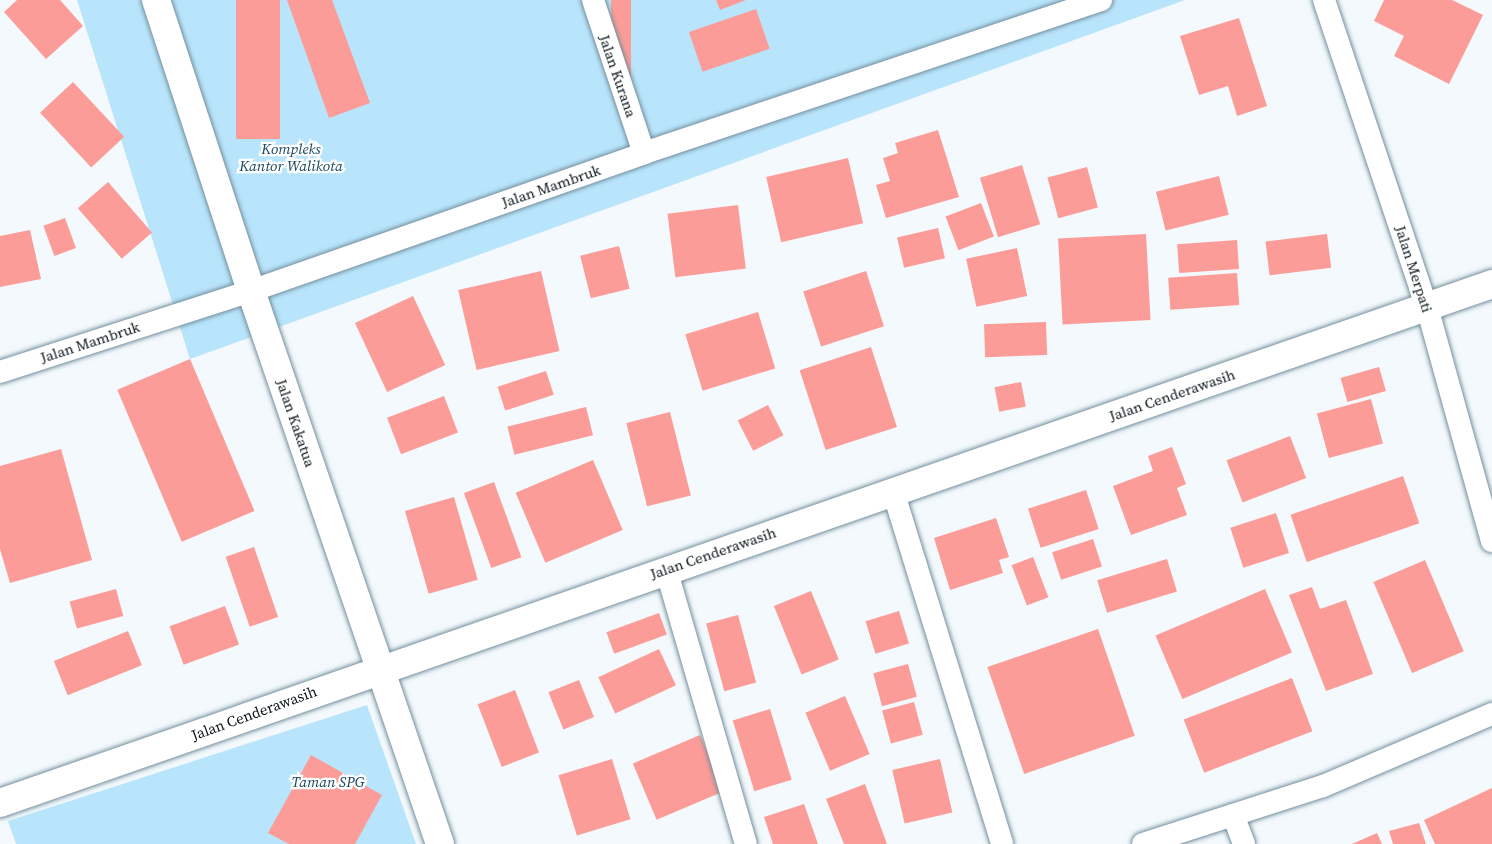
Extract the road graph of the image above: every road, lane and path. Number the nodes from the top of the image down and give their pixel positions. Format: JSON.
{"nodes":[{"id":1,"x":156,"y":0,"type":"edge"},
{"id":2,"x":593,"y":0,"type":"edge"},
{"id":3,"x":1101,"y":0,"type":"edge"},
{"id":4,"x":1324,"y":0,"type":"edge"},
{"id":5,"x":644,"y":153,"type":"junction"},
{"id":6,"x":1492,"y":284,"type":"edge"},
{"id":7,"x":251,"y":291,"type":"junction"},
{"id":8,"x":1427,"y":307,"type":"junction"},
{"id":9,"x":0,"y":372,"type":"edge"},
{"id":10,"x":893,"y":491,"type":"junction"},
{"id":11,"x":1492,"y":541,"type":"edge"},
{"id":12,"x":666,"y":569,"type":"junction"},
{"id":13,"x":381,"y":668,"type":"junction"},
{"id":14,"x":1492,"y":714,"type":"edge"},
{"id":15,"x":0,"y":803,"type":"edge"},
{"id":16,"x":1233,"y":815,"type":"junction"},
{"id":17,"x":440,"y":844,"type":"edge"},
{"id":18,"x":746,"y":844,"type":"edge"},
{"id":19,"x":1002,"y":844,"type":"edge"},
{"id":20,"x":1143,"y":844,"type":"edge"},
{"id":21,"x":1244,"y":844,"type":"edge"}],
"edges":[{"from":1,"to":7,"type":"street","name":"Jalan Kakatua"},
{"from":2,"to":5,"type":"street","name":"Jalan Kurana"},
{"from":3,"to":5,"type":"street","name":"Jalan Mambruk"},
{"from":4,"to":8,"type":"street","name":"Jalan Merpati"},
{"from":5,"to":7,"type":"street","name":"Jalan Mambruk"},
{"from":6,"to":8,"type":"street","name":"Jalan Cenderawasih"},
{"from":7,"to":9,"type":"street","name":"Jalan Mambruk"},
{"from":7,"to":13,"type":"street","name":"Jalan Kakatua"},
{"from":8,"to":10,"type":"street","name":"Jalan Cenderawasih"},
{"from":8,"to":11,"type":"street","name":"Jalan Merpati"},
{"from":10,"to":12,"type":"street","name":"Jalan Cenderawasih"},
{"from":10,"to":19,"type":"street"},
{"from":12,"to":13,"type":"street","name":"Jalan Cenderawasih"},
{"from":12,"to":18,"type":"street"},
{"from":13,"to":15,"type":"street","name":"Jalan Cenderawasih"},
{"from":13,"to":17,"type":"street","name":"Jalan Kakatua"},
{"from":14,"to":16,"type":"street"},
{"from":16,"to":20,"type":"street"},
{"from":16,"to":21,"type":"street"}]}
